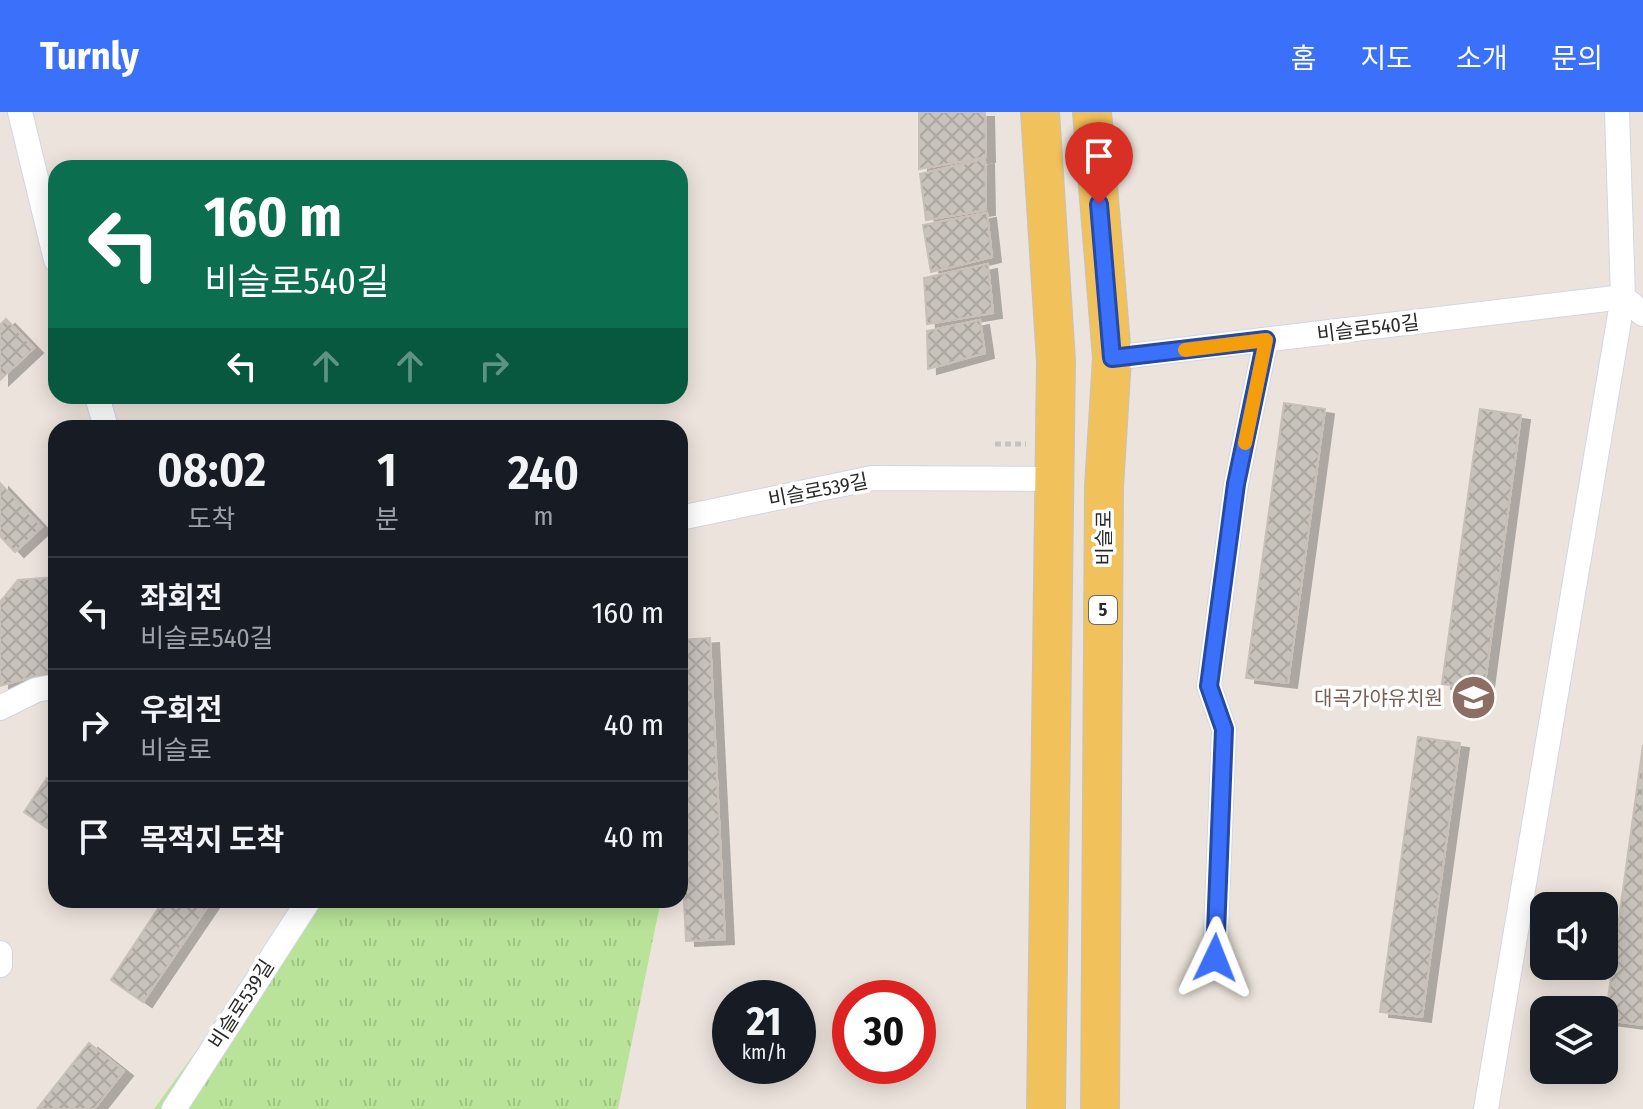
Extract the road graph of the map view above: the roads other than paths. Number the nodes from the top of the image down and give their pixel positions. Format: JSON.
{"nodes":[{"id":1,"x":20,"y":112,"type":"edge"},
{"id":2,"x":1040,"y":112,"type":"edge"},
{"id":3,"x":1092,"y":112,"type":"edge"},
{"id":4,"x":1617,"y":112,"type":"edge"},
{"id":5,"x":48,"y":227,"type":"edge"},
{"id":6,"x":1623,"y":297,"type":"junction"},
{"id":7,"x":1643,"y":314,"type":"edge"},
{"id":8,"x":1266,"y":340,"type":"junction"},
{"id":9,"x":1112,"y":358,"type":"junction"},
{"id":10,"x":1054,"y":479,"type":"junction"},
{"id":11,"x":688,"y":516,"type":"edge"},
{"id":12,"x":48,"y":688,"type":"edge"},
{"id":13,"x":0,"y":708,"type":"edge"},
{"id":14,"x":304,"y":908,"type":"edge"},
{"id":15,"x":0,"y":953,"type":"edge"},
{"id":16,"x":1215,"y":958,"type":"dead end"},
{"id":17,"x":0,"y":965,"type":"edge"},
{"id":18,"x":174,"y":1109,"type":"edge"},
{"id":19,"x":1046,"y":1109,"type":"edge"},
{"id":20,"x":1100,"y":1109,"type":"edge"},
{"id":21,"x":1486,"y":1109,"type":"edge"}],
"edges":[{"from":1,"to":5,"type":"street"},
{"from":2,"to":10,"type":"main road"},
{"from":3,"to":9,"type":"main road","name":"비슬로","number":"5"},
{"from":4,"to":6,"type":"street"},
{"from":6,"to":7,"type":"street"},
{"from":6,"to":8,"type":"street","name":"비슬로540길"},
{"from":6,"to":21,"type":"street"},
{"from":8,"to":9,"type":"street","name":"비슬로540길"},
{"from":8,"to":16,"type":"street"},
{"from":9,"to":20,"type":"main road","name":"비슬로","number":"5"},
{"from":10,"to":11,"type":"street","name":"비슬로539길"},
{"from":10,"to":19,"type":"main road"},
{"from":12,"to":13,"type":"street"},
{"from":14,"to":18,"type":"street","name":"비슬로539길"},
{"from":15,"to":17,"type":"street"}]}
